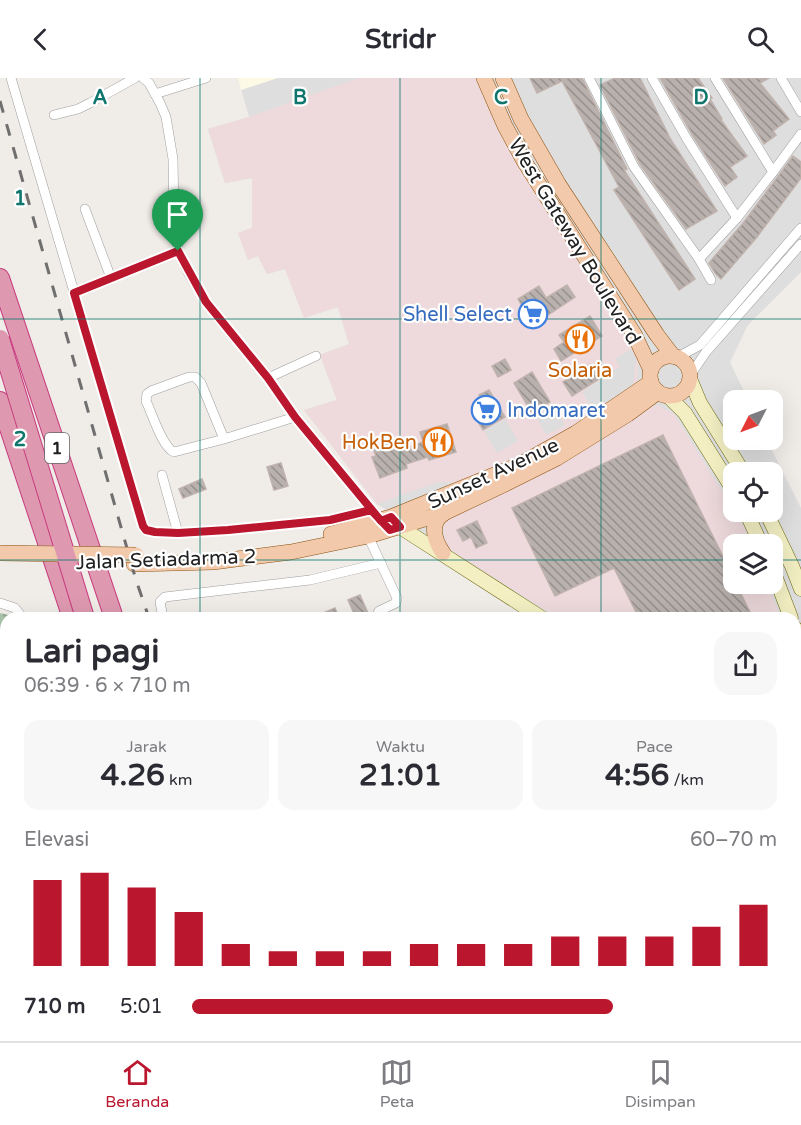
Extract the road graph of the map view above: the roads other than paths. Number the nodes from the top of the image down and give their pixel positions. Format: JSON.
{"nodes":[{"id":1,"x":11,"y":78,"type":"edge"},
{"id":2,"x":135,"y":78,"type":"edge"},
{"id":3,"x":143,"y":78,"type":"edge"},
{"id":4,"x":206,"y":78,"type":"edge"},
{"id":5,"x":484,"y":78,"type":"edge"},
{"id":6,"x":503,"y":78,"type":"edge"},
{"id":7,"x":589,"y":78,"type":"edge"},
{"id":8,"x":652,"y":78,"type":"edge"},
{"id":9,"x":715,"y":78,"type":"edge"},
{"id":10,"x":781,"y":78,"type":"edge"},
{"id":11,"x":155,"y":94,"type":"junction"},
{"id":12,"x":801,"y":112,"type":"edge"},
{"id":13,"x":54,"y":115,"type":"dead end"},
{"id":14,"x":801,"y":134,"type":"edge"},
{"id":15,"x":773,"y":172,"type":"junction"},
{"id":16,"x":86,"y":209,"type":"dead end"},
{"id":17,"x":737,"y":218,"type":"junction"},
{"id":18,"x":586,"y":228,"type":"junction"},
{"id":19,"x":801,"y":228,"type":"edge"},
{"id":20,"x":572,"y":237,"type":"junction"},
{"id":21,"x":801,"y":244,"type":"edge"},
{"id":22,"x":178,"y":251,"type":"junction"},
{"id":23,"x":699,"y":259,"type":"junction"},
{"id":24,"x":0,"y":278,"type":"edge"},
{"id":25,"x":111,"y":278,"type":"junction"},
{"id":26,"x":711,"y":280,"type":"dead end"},
{"id":27,"x":74,"y":293,"type":"junction"},
{"id":28,"x":0,"y":339,"type":"edge"},
{"id":29,"x":316,"y":356,"type":"dead end"},
{"id":30,"x":676,"y":356,"type":"junction"},
{"id":31,"x":691,"y":376,"type":"junction"},
{"id":32,"x":0,"y":377,"type":"edge"},
{"id":33,"x":268,"y":378,"type":"junction"},
{"id":34,"x":657,"y":385,"type":"junction"},
{"id":35,"x":0,"y":401,"type":"edge"},
{"id":36,"x":699,"y":403,"type":"junction"},
{"id":37,"x":685,"y":413,"type":"junction"},
{"id":38,"x":295,"y":417,"type":"junction"},
{"id":39,"x":224,"y":439,"type":"junction"},
{"id":40,"x":737,"y":462,"type":"edge"},
{"id":41,"x":723,"y":473,"type":"edge"},
{"id":42,"x":162,"y":475,"type":"dead end"},
{"id":43,"x":444,"y":513,"type":"junction"},
{"id":44,"x":387,"y":521,"type":"junction"},
{"id":45,"x":771,"y":522,"type":"edge"},
{"id":46,"x":178,"y":533,"type":"junction"},
{"id":47,"x":368,"y":536,"type":"junction"},
{"id":48,"x":0,"y":553,"type":"edge"},
{"id":49,"x":443,"y":554,"type":"junction"},
{"id":50,"x":135,"y":560,"type":"junction"},
{"id":51,"x":0,"y":561,"type":"edge"},
{"id":52,"x":381,"y":563,"type":"junction"},
{"id":53,"x":801,"y":589,"type":"edge"},
{"id":54,"x":782,"y":594,"type":"edge"},
{"id":55,"x":0,"y":603,"type":"edge"},
{"id":56,"x":18,"y":612,"type":"edge"},
{"id":57,"x":70,"y":612,"type":"edge"},
{"id":58,"x":74,"y":612,"type":"edge"},
{"id":59,"x":83,"y":612,"type":"edge"},
{"id":60,"x":112,"y":612,"type":"edge"},
{"id":61,"x":162,"y":612,"type":"edge"},
{"id":62,"x":378,"y":612,"type":"edge"},
{"id":63,"x":533,"y":612,"type":"edge"},
{"id":64,"x":789,"y":612,"type":"edge"}],
"edges":[{"from":1,"to":27,"type":"street"},
{"from":2,"to":13,"type":"street"},
{"from":3,"to":11,"type":"street"},
{"from":4,"to":11,"type":"street"},
{"from":5,"to":20,"type":"main road","name":"West Gateway Boulevard"},
{"from":6,"to":18,"type":"main road","name":"West Gateway Boulevard"},
{"from":7,"to":23,"type":"street"},
{"from":8,"to":17,"type":"street"},
{"from":9,"to":15,"type":"street"},
{"from":10,"to":12,"type":"street"},
{"from":11,"to":22,"type":"street"},
{"from":14,"to":15,"type":"street"},
{"from":15,"to":17,"type":"street"},
{"from":16,"to":25,"type":"street"},
{"from":17,"to":23,"type":"street"},
{"from":18,"to":20,"type":"main road"},
{"from":18,"to":30,"type":"main road","name":"West Gateway Boulevard"},
{"from":19,"to":30,"type":"street"},
{"from":20,"to":34,"type":"main road","name":"West Gateway Boulevard"},
{"from":21,"to":31,"type":"street"},
{"from":22,"to":25,"type":"street"},
{"from":22,"to":33,"type":"street"},
{"from":23,"to":26,"type":"street"},
{"from":24,"to":60,"type":"highway","number":"1"},
{"from":25,"to":27,"type":"street"},
{"from":27,"to":46,"type":"street"},
{"from":28,"to":59,"type":"highway","number":"1","bridge":true},
{"from":29,"to":33,"type":"street"},
{"from":30,"to":31,"type":"main road"},
{"from":30,"to":34,"type":"main road"},
{"from":31,"to":34,"type":"main road"},
{"from":31,"to":36,"type":"main road"},
{"from":32,"to":58,"type":"highway","number":"1"},
{"from":33,"to":38,"type":"street"},
{"from":34,"to":37,"type":"main road","name":"West Gateway Boulevard"},
{"from":34,"to":43,"type":"main road","name":"Sunset Avenue"},
{"from":34,"to":44,"type":"main road","name":"Sunset Avenue"},
{"from":35,"to":57,"type":"highway","number":"1"},
{"from":36,"to":37,"type":"main road"},
{"from":36,"to":40,"type":"main road"},
{"from":37,"to":41,"type":"main road","name":"West Gateway Boulevard"},
{"from":38,"to":39,"type":"street"},
{"from":38,"to":44,"type":"street"},
{"from":39,"to":39,"type":"street"},
{"from":42,"to":46,"type":"street"},
{"from":43,"to":44,"type":"main road","name":"Sunset Avenue"},
{"from":43,"to":49,"type":"main road"},
{"from":44,"to":46,"type":"street"},
{"from":44,"to":47,"type":"main road","name":"Jalan Setiadarma 2"},
{"from":44,"to":49,"type":"main road"},
{"from":44,"to":50,"type":"main road","name":"Jalan Setiadarma 2"},
{"from":45,"to":53,"type":"main road"},
{"from":47,"to":50,"type":"main road","name":"Jalan Setiadarma 2"},
{"from":47,"to":52,"type":"street"},
{"from":48,"to":50,"type":"main road","name":"Jalan Setiadarma 2","bridge":true},
{"from":49,"to":63,"type":"main road"},
{"from":50,"to":51,"type":"main road","name":"Jalan Setiadarma 2"},
{"from":52,"to":61,"type":"street"},
{"from":52,"to":62,"type":"street"},
{"from":54,"to":64,"type":"main road"},
{"from":55,"to":56,"type":"street"}]}
